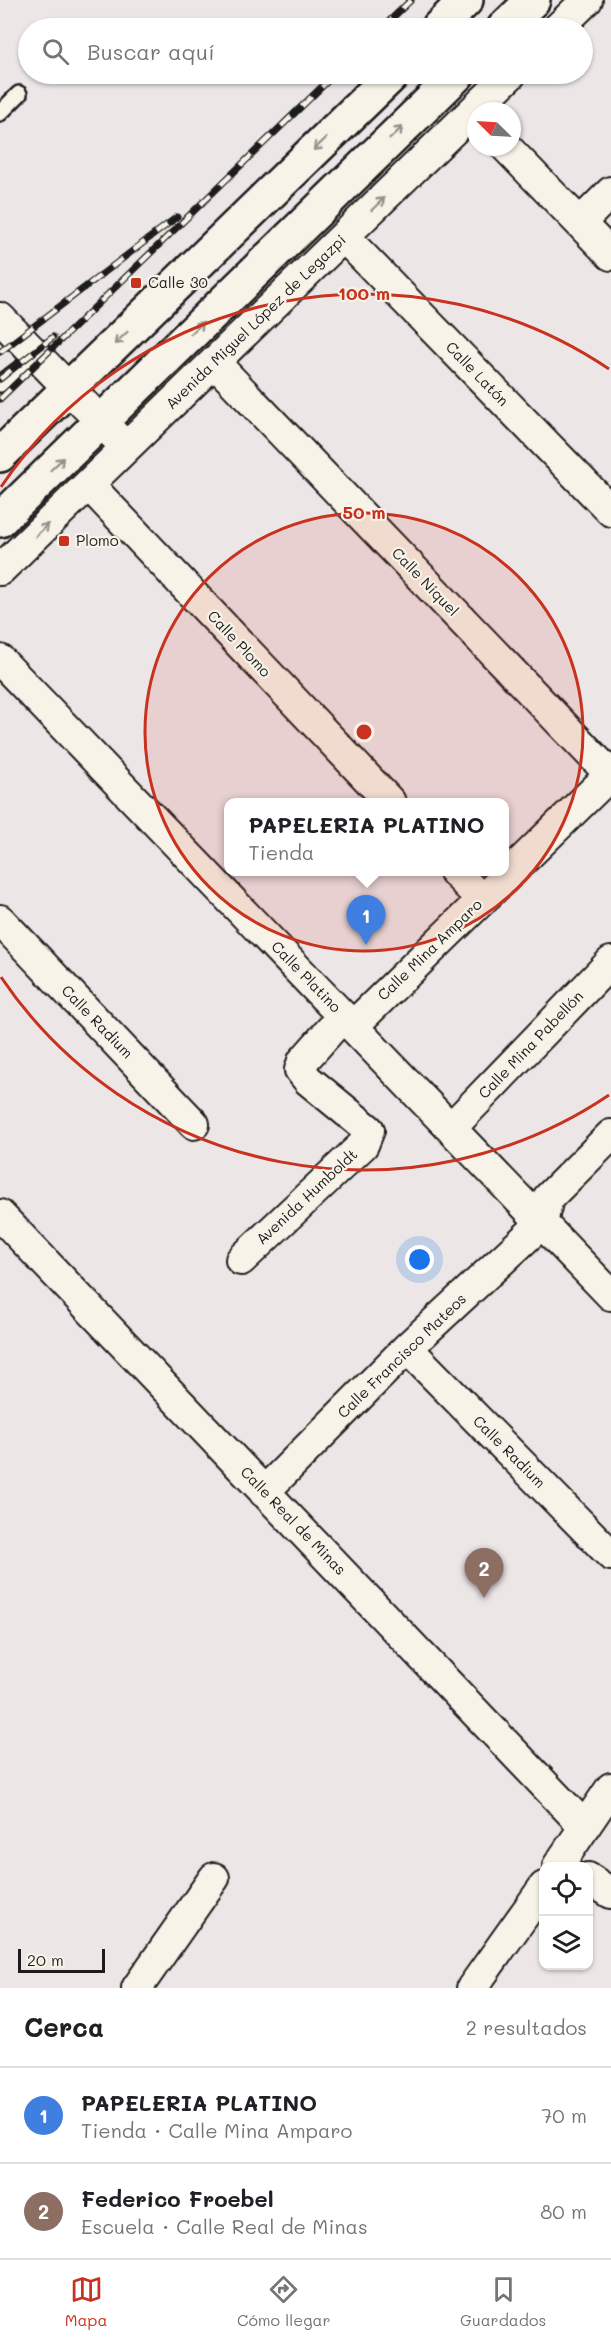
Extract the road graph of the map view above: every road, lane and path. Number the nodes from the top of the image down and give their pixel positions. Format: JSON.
{"nodes":[{"id":1,"x":466,"y":0,"type":"edge"},
{"id":2,"x":587,"y":0,"type":"edge"},
{"id":3,"x":531,"y":1,"type":"edge"},
{"id":4,"x":448,"y":18,"type":"edge"},
{"id":5,"x":514,"y":18,"type":"edge"},
{"id":6,"x":547,"y":18,"type":"edge"},
{"id":7,"x":568,"y":18,"type":"edge"},
{"id":8,"x":383,"y":84,"type":"edge"},
{"id":9,"x":439,"y":84,"type":"edge"},
{"id":10,"x":451,"y":84,"type":"edge"},
{"id":11,"x":502,"y":84,"type":"edge"},
{"id":12,"x":19,"y":94,"type":"dead end"},
{"id":13,"x":485,"y":102,"type":"edge"},
{"id":14,"x":467,"y":105,"type":"edge"},
{"id":15,"x":0,"y":113,"type":"edge"},
{"id":16,"x":467,"y":121,"type":"edge"},
{"id":17,"x":515,"y":156,"type":"edge"},
{"id":18,"x":611,"y":192,"type":"edge"},
{"id":19,"x":580,"y":223,"type":"junction"},
{"id":20,"x":344,"y":237,"type":"junction"},
{"id":21,"x":611,"y":255,"type":"edge"},
{"id":22,"x":0,"y":318,"type":"edge"},
{"id":23,"x":37,"y":356,"type":"junction"},
{"id":24,"x":215,"y":363,"type":"junction"},
{"id":25,"x":0,"y":384,"type":"edge"},
{"id":26,"x":69,"y":388,"type":"junction"},
{"id":27,"x":101,"y":421,"type":"junction"},
{"id":28,"x":127,"y":448,"type":"junction"},
{"id":29,"x":0,"y":455,"type":"edge"},
{"id":30,"x":89,"y":484,"type":"junction"},
{"id":31,"x":611,"y":511,"type":"edge"},
{"id":32,"x":0,"y":520,"type":"edge"},
{"id":33,"x":0,"y":570,"type":"edge"},
{"id":34,"x":0,"y":660,"type":"edge"},
{"id":35,"x":611,"y":775,"type":"edge"},
{"id":36,"x":386,"y":798,"type":"edge"},
{"id":37,"x":509,"y":874,"type":"edge"},
{"id":38,"x":459,"y":876,"type":"edge"},
{"id":39,"x":507,"y":876,"type":"edge"},
{"id":40,"x":482,"y":900,"type":"junction"},
{"id":41,"x":0,"y":920,"type":"edge"},
{"id":42,"x":611,"y":962,"type":"edge"},
{"id":43,"x":348,"y":1021,"type":"junction"},
{"id":44,"x":194,"y":1124,"type":"dead end"},
{"id":45,"x":451,"y":1128,"type":"junction"},
{"id":46,"x":369,"y":1130,"type":"joint"},
{"id":47,"x":611,"y":1135,"type":"edge"},
{"id":48,"x":0,"y":1215,"type":"edge"},
{"id":49,"x":542,"y":1223,"type":"junction"},
{"id":50,"x":241,"y":1260,"type":"dead end"},
{"id":51,"x":611,"y":1295,"type":"edge"},
{"id":52,"x":407,"y":1348,"type":"junction"},
{"id":53,"x":264,"y":1492,"type":"junction"},
{"id":54,"x":611,"y":1555,"type":"edge"},
{"id":55,"x":611,"y":1788,"type":"edge"},
{"id":56,"x":585,"y":1827,"type":"junction"},
{"id":57,"x":565,"y":1862,"type":"edge"},
{"id":58,"x":214,"y":1878,"type":"dead end"},
{"id":59,"x":593,"y":1881,"type":"edge"},
{"id":60,"x":539,"y":1893,"type":"edge"},
{"id":61,"x":611,"y":1893,"type":"edge"},
{"id":62,"x":137,"y":1988,"type":"edge"},
{"id":63,"x":472,"y":1988,"type":"edge"}],
"edges":[{"from":1,"to":4,"type":"main road"},
{"from":2,"to":7,"type":"street"},
{"from":3,"to":5,"type":"main road"},
{"from":3,"to":6,"type":"street"},
{"from":8,"to":26,"type":"main road","one_way":true},
{"from":27,"to":9,"type":"main road","one_way":true},
{"from":10,"to":14,"type":"street"},
{"from":11,"to":13,"type":"street","name":"Avenida Miguel López de Legazpi"},
{"from":12,"to":15,"type":"lane"},
{"from":20,"to":16,"type":"street","name":"Avenida Miguel López de Legazpi","one_way":true},
{"from":17,"to":19,"type":"street"},
{"from":18,"to":19,"type":"street"},
{"from":19,"to":21,"type":"street"},
{"from":20,"to":24,"type":"street","name":"Avenida Miguel López de Legazpi"},
{"from":20,"to":31,"type":"street","name":"Calle Latón"},
{"from":22,"to":23,"type":"street"},
{"from":23,"to":25,"type":"lane"},
{"from":23,"to":26,"type":"street"},
{"from":24,"to":28,"type":"street","name":"Avenida Miguel López de Legazpi"},
{"from":24,"to":35,"type":"street","name":"Calle Níquel"},
{"from":26,"to":27,"type":"street"},
{"from":26,"to":29,"type":"main road"},
{"from":27,"to":28,"type":"street"},
{"from":32,"to":27,"type":"main road","one_way":true},
{"from":28,"to":30,"type":"street","name":"Avenida Miguel López de Legazpi"},
{"from":33,"to":30,"type":"street","name":"Avenida Miguel López de Legazpi","one_way":true},
{"from":30,"to":36,"type":"street","name":"Calle Plomo"},
{"from":34,"to":43,"type":"street","name":"Calle Platino"},
{"from":35,"to":37,"type":"street","name":"Calle Mina Amparo"},
{"from":38,"to":40,"type":"street"},
{"from":39,"to":40,"type":"street","name":"Calle Mina Amparo"},
{"from":40,"to":43,"type":"street","name":"Calle Mina Amparo"},
{"from":41,"to":44,"type":"street","name":"Calle Radium"},
{"from":42,"to":45,"type":"street","name":"Calle Mina Pabellón"},
{"from":43,"to":45,"type":"street","name":"Calle Platino"},
{"from":43,"to":46,"type":"street","name":"Calle Mina Amparo"},
{"from":45,"to":49,"type":"street","name":"Calle Platino"},
{"from":46,"to":50,"type":"street","name":"Avenida Humboldt"},
{"from":47,"to":49,"type":"street"},
{"from":48,"to":53,"type":"street","name":"Calle Real de Minas"},
{"from":49,"to":51,"type":"street","name":"Calle Platino"},
{"from":49,"to":52,"type":"street","name":"Calle Francisco Mateos"},
{"from":52,"to":53,"type":"street","name":"Calle Francisco Mateos"},
{"from":52,"to":54,"type":"street","name":"Calle Radium"},
{"from":53,"to":56,"type":"street","name":"Calle Real de Minas"},
{"from":55,"to":56,"type":"street"},
{"from":56,"to":57,"type":"street"},
{"from":58,"to":62,"type":"street"},
{"from":59,"to":61,"type":"street"},
{"from":60,"to":63,"type":"street"}]}
